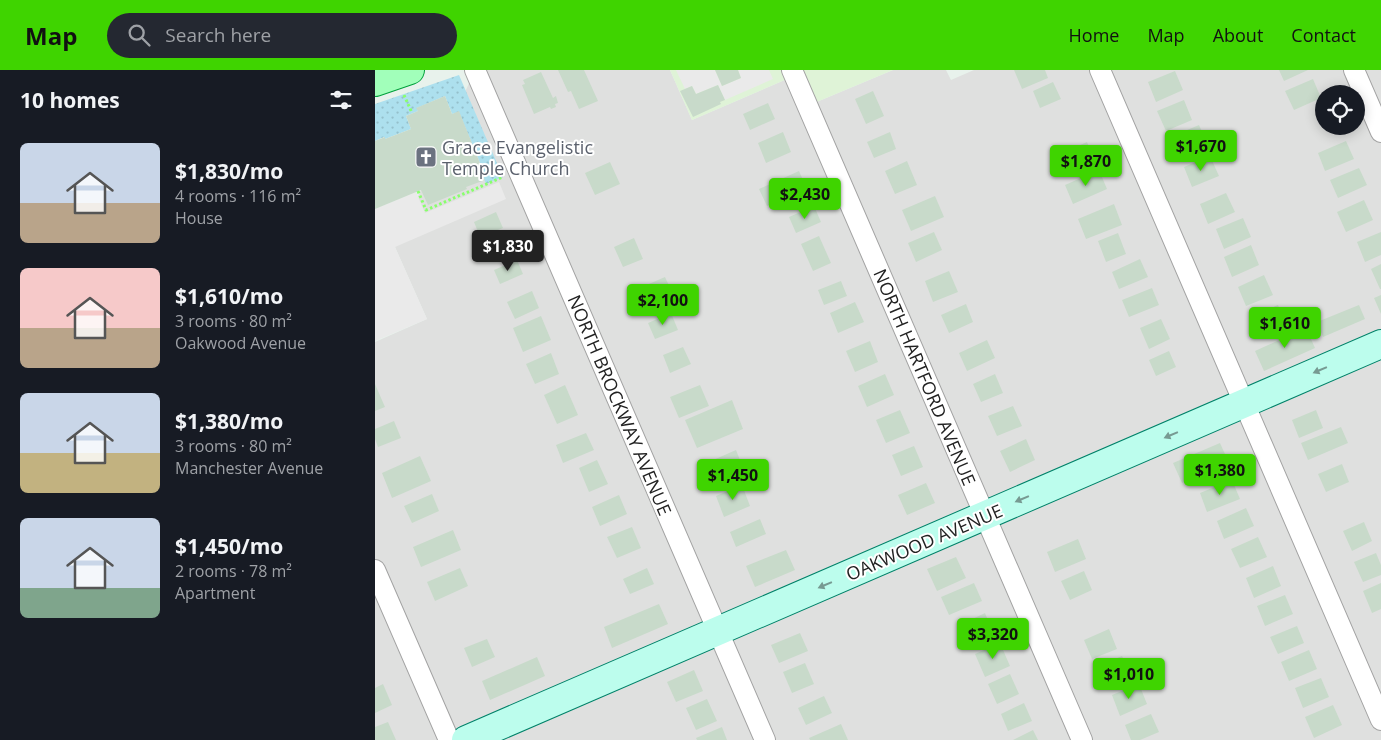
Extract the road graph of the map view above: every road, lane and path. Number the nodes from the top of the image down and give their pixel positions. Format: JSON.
{"nodes":[{"id":1,"x":475,"y":70,"type":"edge"},
{"id":2,"x":792,"y":70,"type":"edge"},
{"id":3,"x":1100,"y":70,"type":"edge"},
{"id":4,"x":1354,"y":70,"type":"edge"},
{"id":5,"x":375,"y":82,"type":"edge"},
{"id":6,"x":407,"y":82,"type":"edge"},
{"id":7,"x":412,"y":113,"type":"dead end"},
{"id":8,"x":1381,"y":132,"type":"edge"},
{"id":9,"x":503,"y":177,"type":"dead end"},
{"id":10,"x":418,"y":191,"type":"dead end"},
{"id":11,"x":1381,"y":344,"type":"edge"},
{"id":12,"x":1245,"y":403,"type":"junction"},
{"id":13,"x":985,"y":516,"type":"junction"},
{"id":14,"x":375,"y":570,"type":"edge"},
{"id":15,"x":718,"y":631,"type":"junction"},
{"id":16,"x":1381,"y":720,"type":"edge"},
{"id":17,"x":449,"y":740,"type":"edge"},
{"id":18,"x":466,"y":740,"type":"edge"},
{"id":19,"x":765,"y":740,"type":"edge"},
{"id":20,"x":1082,"y":740,"type":"edge"}],
"edges":[{"from":1,"to":15,"type":"street","name":"NORTH BROCKWAY AVENUE"},
{"from":2,"to":13,"type":"street","name":"NORTH HARTFORD AVENUE"},
{"from":3,"to":12,"type":"street"},
{"from":4,"to":8,"type":"street"},
{"from":5,"to":6,"type":"main road"},
{"from":6,"to":7,"type":"path"},
{"from":9,"to":10,"type":"path"},
{"from":11,"to":12,"type":"street","name":"OAKWOOD AVENUE","one_way":true},
{"from":12,"to":13,"type":"street","name":"OAKWOOD AVENUE","one_way":true},
{"from":12,"to":16,"type":"street"},
{"from":13,"to":15,"type":"street","name":"OAKWOOD AVENUE","one_way":true},
{"from":13,"to":20,"type":"street","name":"NORTH HARTFORD AVENUE"},
{"from":14,"to":17,"type":"street"},
{"from":15,"to":18,"type":"street","name":"OAKWOOD AVENUE"},
{"from":15,"to":19,"type":"street","name":"NORTH BROCKWAY AVENUE"}]}
